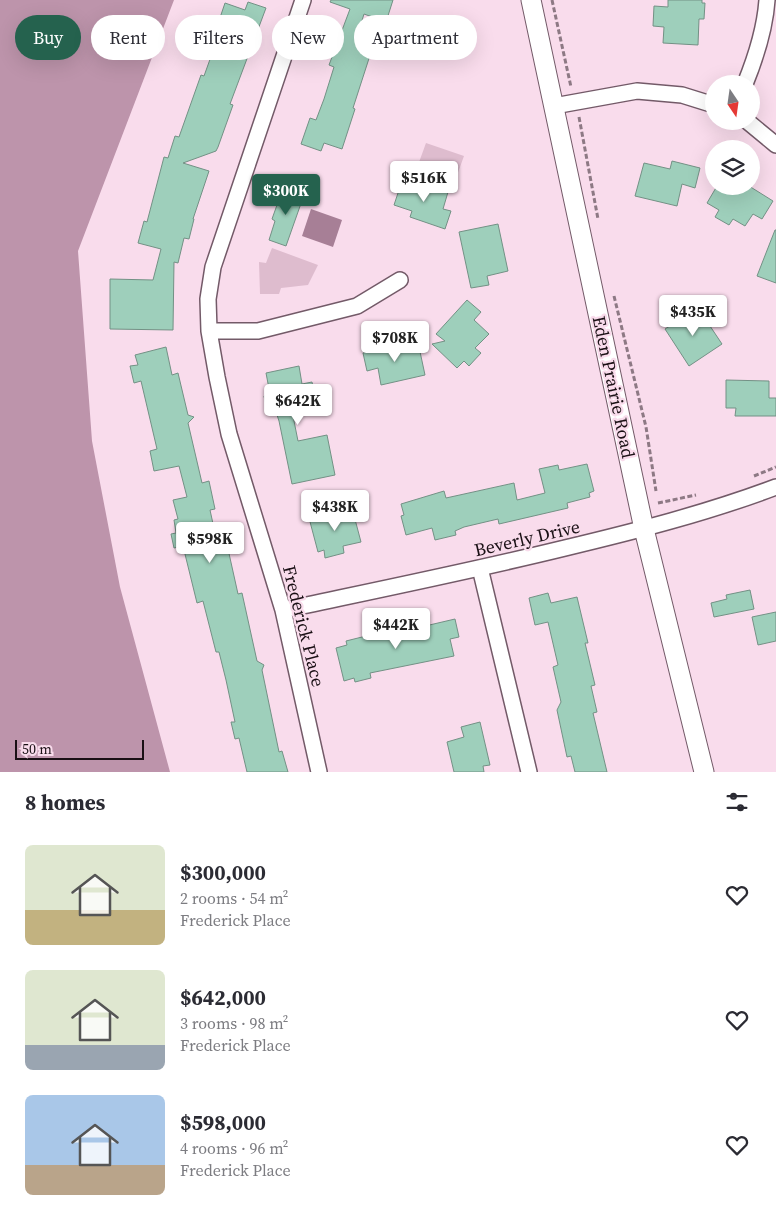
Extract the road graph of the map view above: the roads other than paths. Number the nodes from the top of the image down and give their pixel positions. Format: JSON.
{"nodes":[{"id":1,"x":303,"y":0,"type":"edge"},
{"id":2,"x":531,"y":0,"type":"edge"},
{"id":3,"x":767,"y":0,"type":"edge"},
{"id":4,"x":749,"y":75,"type":"edge"},
{"id":5,"x":705,"y":102,"type":"edge"},
{"id":6,"x":554,"y":106,"type":"junction"},
{"id":7,"x":758,"y":130,"type":"edge"},
{"id":8,"x":776,"y":145,"type":"edge"},
{"id":9,"x":400,"y":280,"type":"dead end"},
{"id":10,"x":209,"y":331,"type":"junction"},
{"id":11,"x":776,"y":487,"type":"edge"},
{"id":12,"x":644,"y":529,"type":"junction"},
{"id":13,"x":480,"y":568,"type":"junction"},
{"id":14,"x":282,"y":610,"type":"junction"},
{"id":15,"x":319,"y":772,"type":"edge"},
{"id":16,"x":529,"y":772,"type":"edge"},
{"id":17,"x":704,"y":772,"type":"edge"}],
"edges":[{"from":1,"to":10,"type":"street","name":"Frederick Place"},
{"from":2,"to":6,"type":"street","name":"Eden Prairie Road"},
{"from":3,"to":4,"type":"street"},
{"from":5,"to":6,"type":"street"},
{"from":6,"to":12,"type":"street","name":"Eden Prairie Road"},
{"from":7,"to":8,"type":"street"},
{"from":9,"to":10,"type":"street"},
{"from":10,"to":14,"type":"street","name":"Frederick Place"},
{"from":11,"to":12,"type":"street","name":"Beverly Drive"},
{"from":12,"to":13,"type":"street","name":"Beverly Drive"},
{"from":12,"to":17,"type":"street","name":"Eden Prairie Road"},
{"from":13,"to":14,"type":"street","name":"Beverly Drive"},
{"from":13,"to":16,"type":"street"},
{"from":14,"to":15,"type":"street","name":"Frederick Place"}]}
